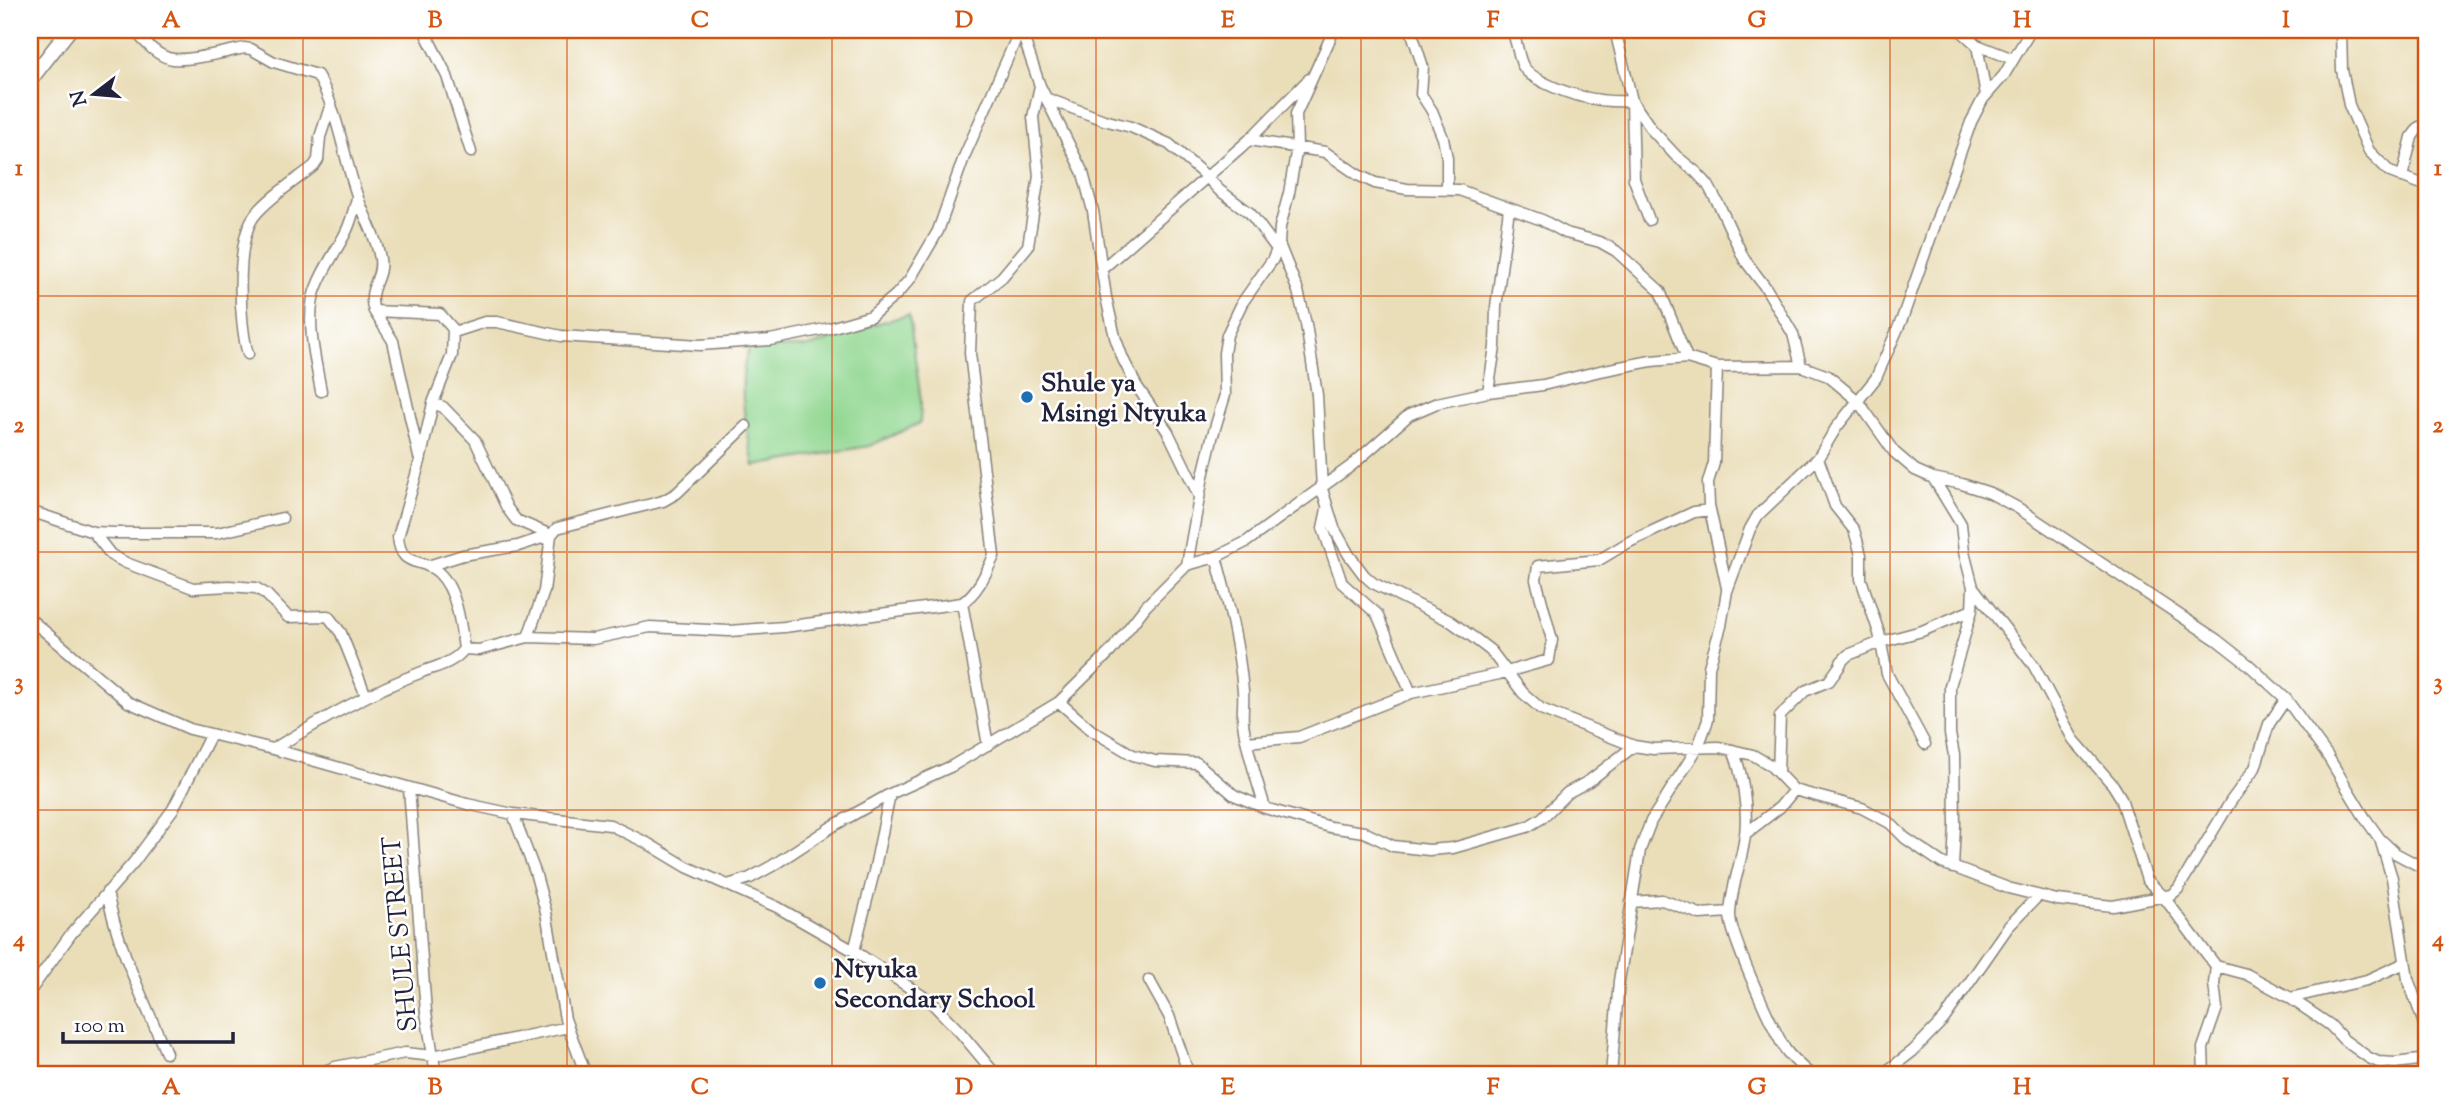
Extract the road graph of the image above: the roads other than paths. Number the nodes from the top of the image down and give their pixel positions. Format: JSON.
{"nodes":[{"id":1,"x":69,"y":30,"type":"edge"},
{"id":2,"x":134,"y":30,"type":"edge"},
{"id":3,"x":424,"y":30,"type":"edge"},
{"id":4,"x":1021,"y":30,"type":"edge"},
{"id":5,"x":1334,"y":30,"type":"edge"},
{"id":6,"x":1411,"y":30,"type":"edge"},
{"id":7,"x":1511,"y":30,"type":"edge"},
{"id":8,"x":1615,"y":30,"type":"edge"},
{"id":9,"x":1960,"y":30,"type":"edge"},
{"id":10,"x":2031,"y":30,"type":"edge"},
{"id":11,"x":2340,"y":30,"type":"edge"},
{"id":12,"x":1977,"y":46,"type":"junction"},
{"id":13,"x":2013,"y":59,"type":"junction"},
{"id":14,"x":1317,"y":71,"type":"junction"},
{"id":15,"x":30,"y":80,"type":"edge"},
{"id":16,"x":1040,"y":86,"type":"junction"},
{"id":17,"x":1986,"y":96,"type":"junction"},
{"id":18,"x":1048,"y":99,"type":"junction"},
{"id":19,"x":1632,"y":101,"type":"junction"},
{"id":20,"x":330,"y":107,"type":"junction"},
{"id":21,"x":2427,"y":126,"type":"edge"},
{"id":22,"x":1249,"y":140,"type":"junction"},
{"id":23,"x":1297,"y":147,"type":"junction"},
{"id":24,"x":471,"y":152,"type":"dead end"},
{"id":25,"x":1207,"y":177,"type":"junction"},
{"id":26,"x":2402,"y":177,"type":"junction"},
{"id":27,"x":2427,"y":186,"type":"edge"},
{"id":28,"x":1447,"y":190,"type":"junction"},
{"id":29,"x":358,"y":198,"type":"junction"},
{"id":30,"x":1509,"y":209,"type":"junction"},
{"id":31,"x":1649,"y":220,"type":"dead end"},
{"id":32,"x":1278,"y":247,"type":"junction"},
{"id":33,"x":1102,"y":269,"type":"junction"},
{"id":34,"x":374,"y":311,"type":"junction"},
{"id":35,"x":454,"y":332,"type":"junction"},
{"id":36,"x":248,"y":354,"type":"dead end"},
{"id":37,"x":1687,"y":358,"type":"junction"},
{"id":38,"x":1801,"y":366,"type":"junction"},
{"id":39,"x":1717,"y":367,"type":"junction"},
{"id":40,"x":321,"y":391,"type":"dead end"},
{"id":41,"x":1488,"y":392,"type":"junction"},
{"id":42,"x":1858,"y":401,"type":"junction"},
{"id":43,"x":433,"y":403,"type":"junction"},
{"id":44,"x":746,"y":426,"type":"dead end"},
{"id":45,"x":1818,"y":458,"type":"junction"},
{"id":46,"x":420,"y":461,"type":"junction"},
{"id":47,"x":1933,"y":478,"type":"junction"},
{"id":48,"x":1322,"y":488,"type":"junction"},
{"id":49,"x":1199,"y":496,"type":"junction"},
{"id":50,"x":1327,"y":508,"type":"junction"},
{"id":51,"x":1710,"y":510,"type":"junction"},
{"id":52,"x":30,"y":511,"type":"edge"},
{"id":53,"x":282,"y":518,"type":"dead end"},
{"id":54,"x":93,"y":531,"type":"junction"},
{"id":55,"x":551,"y":535,"type":"junction"},
{"id":56,"x":1216,"y":557,"type":"junction"},
{"id":57,"x":1187,"y":565,"type":"junction"},
{"id":58,"x":428,"y":566,"type":"junction"},
{"id":59,"x":1973,"y":587,"type":"junction"},
{"id":60,"x":1727,"y":591,"type":"junction"},
{"id":61,"x":962,"y":603,"type":"junction"},
{"id":62,"x":1972,"y":610,"type":"junction"},
{"id":63,"x":30,"y":619,"type":"edge"},
{"id":64,"x":528,"y":637,"type":"junction"},
{"id":65,"x":1881,"y":642,"type":"junction"},
{"id":66,"x":464,"y":649,"type":"junction"},
{"id":67,"x":1507,"y":670,"type":"junction"},
{"id":68,"x":1411,"y":693,"type":"junction"},
{"id":69,"x":366,"y":696,"type":"junction"},
{"id":70,"x":2286,"y":699,"type":"junction"},
{"id":71,"x":1059,"y":702,"type":"junction"},
{"id":72,"x":211,"y":734,"type":"junction"},
{"id":73,"x":1247,"y":742,"type":"junction"},
{"id":74,"x":1925,"y":744,"type":"dead end"},
{"id":75,"x":988,"y":745,"type":"junction"},
{"id":76,"x":1634,"y":746,"type":"junction"},
{"id":77,"x":1698,"y":747,"type":"junction"},
{"id":78,"x":273,"y":749,"type":"junction"},
{"id":79,"x":1733,"y":750,"type":"junction"},
{"id":80,"x":1778,"y":773,"type":"junction"},
{"id":81,"x":409,"y":788,"type":"junction"},
{"id":82,"x":1794,"y":790,"type":"junction"},
{"id":83,"x":890,"y":794,"type":"junction"},
{"id":84,"x":1265,"y":808,"type":"junction"},
{"id":85,"x":513,"y":814,"type":"junction"},
{"id":86,"x":1745,"y":834,"type":"junction"},
{"id":87,"x":2380,"y":839,"type":"junction"},
{"id":88,"x":1953,"y":868,"type":"junction"},
{"id":89,"x":2427,"y":870,"type":"edge"},
{"id":90,"x":728,"y":885,"type":"junction"},
{"id":91,"x":107,"y":892,"type":"junction"},
{"id":92,"x":2038,"y":896,"type":"junction"},
{"id":93,"x":2163,"y":896,"type":"junction"},
{"id":94,"x":1631,"y":902,"type":"junction"},
{"id":95,"x":1730,"y":912,"type":"junction"},
{"id":96,"x":854,"y":951,"type":"junction"},
{"id":97,"x":2405,"y":963,"type":"junction"},
{"id":98,"x":2216,"y":966,"type":"junction"},
{"id":99,"x":1149,"y":980,"type":"dead end"},
{"id":100,"x":30,"y":991,"type":"edge"},
{"id":101,"x":2290,"y":998,"type":"junction"},
{"id":102,"x":568,"y":1027,"type":"junction"},
{"id":103,"x":2427,"y":1032,"type":"edge"},
{"id":104,"x":166,"y":1053,"type":"dead end"},
{"id":105,"x":433,"y":1056,"type":"junction"},
{"id":106,"x":2427,"y":1059,"type":"edge"},
{"id":107,"x":315,"y":1075,"type":"edge"},
{"id":108,"x":436,"y":1075,"type":"edge"},
{"id":109,"x":586,"y":1075,"type":"edge"},
{"id":110,"x":996,"y":1075,"type":"edge"},
{"id":111,"x":1189,"y":1075,"type":"edge"},
{"id":112,"x":1611,"y":1075,"type":"edge"},
{"id":113,"x":1811,"y":1075,"type":"edge"},
{"id":114,"x":1882,"y":1075,"type":"edge"},
{"id":115,"x":2204,"y":1075,"type":"edge"}],
"edges":[{"from":1,"to":15,"type":"street"},
{"from":2,"to":20,"type":"street"},
{"from":3,"to":24,"type":"street"},
{"from":4,"to":16,"type":"street"},
{"from":4,"to":35,"type":"street"},
{"from":5,"to":14,"type":"street"},
{"from":6,"to":28,"type":"street"},
{"from":7,"to":19,"type":"street"},
{"from":8,"to":19,"type":"street"},
{"from":9,"to":12,"type":"street"},
{"from":10,"to":13,"type":"street"},
{"from":11,"to":26,"type":"street"},
{"from":12,"to":13,"type":"street"},
{"from":12,"to":17,"type":"street"},
{"from":13,"to":17,"type":"street"},
{"from":14,"to":22,"type":"street"},
{"from":14,"to":23,"type":"street"},
{"from":16,"to":18,"type":"street"},
{"from":16,"to":61,"type":"street"},
{"from":17,"to":42,"type":"street"},
{"from":18,"to":25,"type":"street"},
{"from":18,"to":33,"type":"street"},
{"from":19,"to":31,"type":"street"},
{"from":19,"to":38,"type":"street"},
{"from":20,"to":29,"type":"street"},
{"from":20,"to":36,"type":"street"},
{"from":21,"to":26,"type":"street"},
{"from":22,"to":23,"type":"street"},
{"from":22,"to":25,"type":"street"},
{"from":23,"to":28,"type":"street"},
{"from":23,"to":32,"type":"street"},
{"from":25,"to":32,"type":"street"},
{"from":25,"to":33,"type":"street"},
{"from":26,"to":27,"type":"street"},
{"from":28,"to":30,"type":"street"},
{"from":29,"to":34,"type":"street"},
{"from":29,"to":40,"type":"street"},
{"from":30,"to":37,"type":"street"},
{"from":30,"to":41,"type":"street"},
{"from":32,"to":48,"type":"street"},
{"from":32,"to":49,"type":"street"},
{"from":33,"to":49,"type":"street"},
{"from":34,"to":35,"type":"street"},
{"from":34,"to":46,"type":"street"},
{"from":35,"to":43,"type":"street"},
{"from":37,"to":39,"type":"street"},
{"from":37,"to":41,"type":"street"},
{"from":38,"to":39,"type":"street"},
{"from":38,"to":42,"type":"street"},
{"from":39,"to":51,"type":"street"},
{"from":41,"to":48,"type":"street"},
{"from":42,"to":45,"type":"street"},
{"from":42,"to":47,"type":"street"},
{"from":43,"to":46,"type":"street"},
{"from":43,"to":55,"type":"street"},
{"from":44,"to":55,"type":"street"},
{"from":45,"to":60,"type":"street"},
{"from":45,"to":65,"type":"street"},
{"from":46,"to":58,"type":"street"},
{"from":47,"to":59,"type":"street"},
{"from":47,"to":70,"type":"street"},
{"from":48,"to":50,"type":"street"},
{"from":48,"to":56,"type":"street"},
{"from":49,"to":57,"type":"street"},
{"from":50,"to":67,"type":"street"},
{"from":50,"to":68,"type":"street"},
{"from":51,"to":60,"type":"street"},
{"from":51,"to":67,"type":"street"},
{"from":52,"to":54,"type":"street"},
{"from":53,"to":54,"type":"street"},
{"from":54,"to":69,"type":"street"},
{"from":55,"to":58,"type":"street"},
{"from":55,"to":64,"type":"street"},
{"from":56,"to":57,"type":"street"},
{"from":56,"to":73,"type":"street"},
{"from":57,"to":71,"type":"street"},
{"from":58,"to":66,"type":"street"},
{"from":59,"to":62,"type":"street"},
{"from":59,"to":93,"type":"street"},
{"from":60,"to":77,"type":"street"},
{"from":61,"to":64,"type":"street"},
{"from":61,"to":75,"type":"street"},
{"from":62,"to":65,"type":"street"},
{"from":62,"to":88,"type":"street"},
{"from":63,"to":72,"type":"street"},
{"from":64,"to":66,"type":"street"},
{"from":65,"to":74,"type":"street"},
{"from":65,"to":80,"type":"street"},
{"from":66,"to":69,"type":"street"},
{"from":67,"to":68,"type":"street"},
{"from":67,"to":76,"type":"street"},
{"from":68,"to":73,"type":"street"},
{"from":69,"to":78,"type":"street"},
{"from":70,"to":87,"type":"street"},
{"from":70,"to":93,"type":"street"},
{"from":71,"to":75,"type":"street"},
{"from":71,"to":84,"type":"street"},
{"from":72,"to":78,"type":"street"},
{"from":72,"to":91,"type":"street"},
{"from":73,"to":84,"type":"street"},
{"from":75,"to":83,"type":"street"},
{"from":76,"to":77,"type":"street"},
{"from":76,"to":84,"type":"street"},
{"from":77,"to":79,"type":"street"},
{"from":77,"to":94,"type":"street"},
{"from":78,"to":81,"type":"street"},
{"from":79,"to":80,"type":"street"},
{"from":79,"to":86,"type":"street"},
{"from":80,"to":82,"type":"street"},
{"from":81,"to":85,"type":"street"},
{"from":81,"to":105,"type":"street","name":"SHULE STREET"},
{"from":82,"to":86,"type":"street"},
{"from":82,"to":88,"type":"street"},
{"from":83,"to":90,"type":"street"},
{"from":83,"to":96,"type":"street"},
{"from":85,"to":90,"type":"street"},
{"from":85,"to":102,"type":"street"},
{"from":86,"to":95,"type":"street"},
{"from":87,"to":89,"type":"street"},
{"from":87,"to":97,"type":"street"},
{"from":88,"to":92,"type":"street"},
{"from":90,"to":96,"type":"street"},
{"from":91,"to":100,"type":"street"},
{"from":91,"to":104,"type":"street"},
{"from":92,"to":93,"type":"street"},
{"from":92,"to":114,"type":"street"},
{"from":93,"to":98,"type":"street"},
{"from":94,"to":95,"type":"street"},
{"from":94,"to":112,"type":"street"},
{"from":95,"to":113,"type":"street"},
{"from":96,"to":110,"type":"street"},
{"from":97,"to":101,"type":"street"},
{"from":97,"to":103,"type":"street"},
{"from":98,"to":101,"type":"street"},
{"from":98,"to":115,"type":"street"},
{"from":99,"to":111,"type":"street"},
{"from":101,"to":106,"type":"street"},
{"from":102,"to":105,"type":"street"},
{"from":102,"to":109,"type":"street"},
{"from":105,"to":107,"type":"street"},
{"from":105,"to":108,"type":"street","name":"SHULE STREET"}]}
